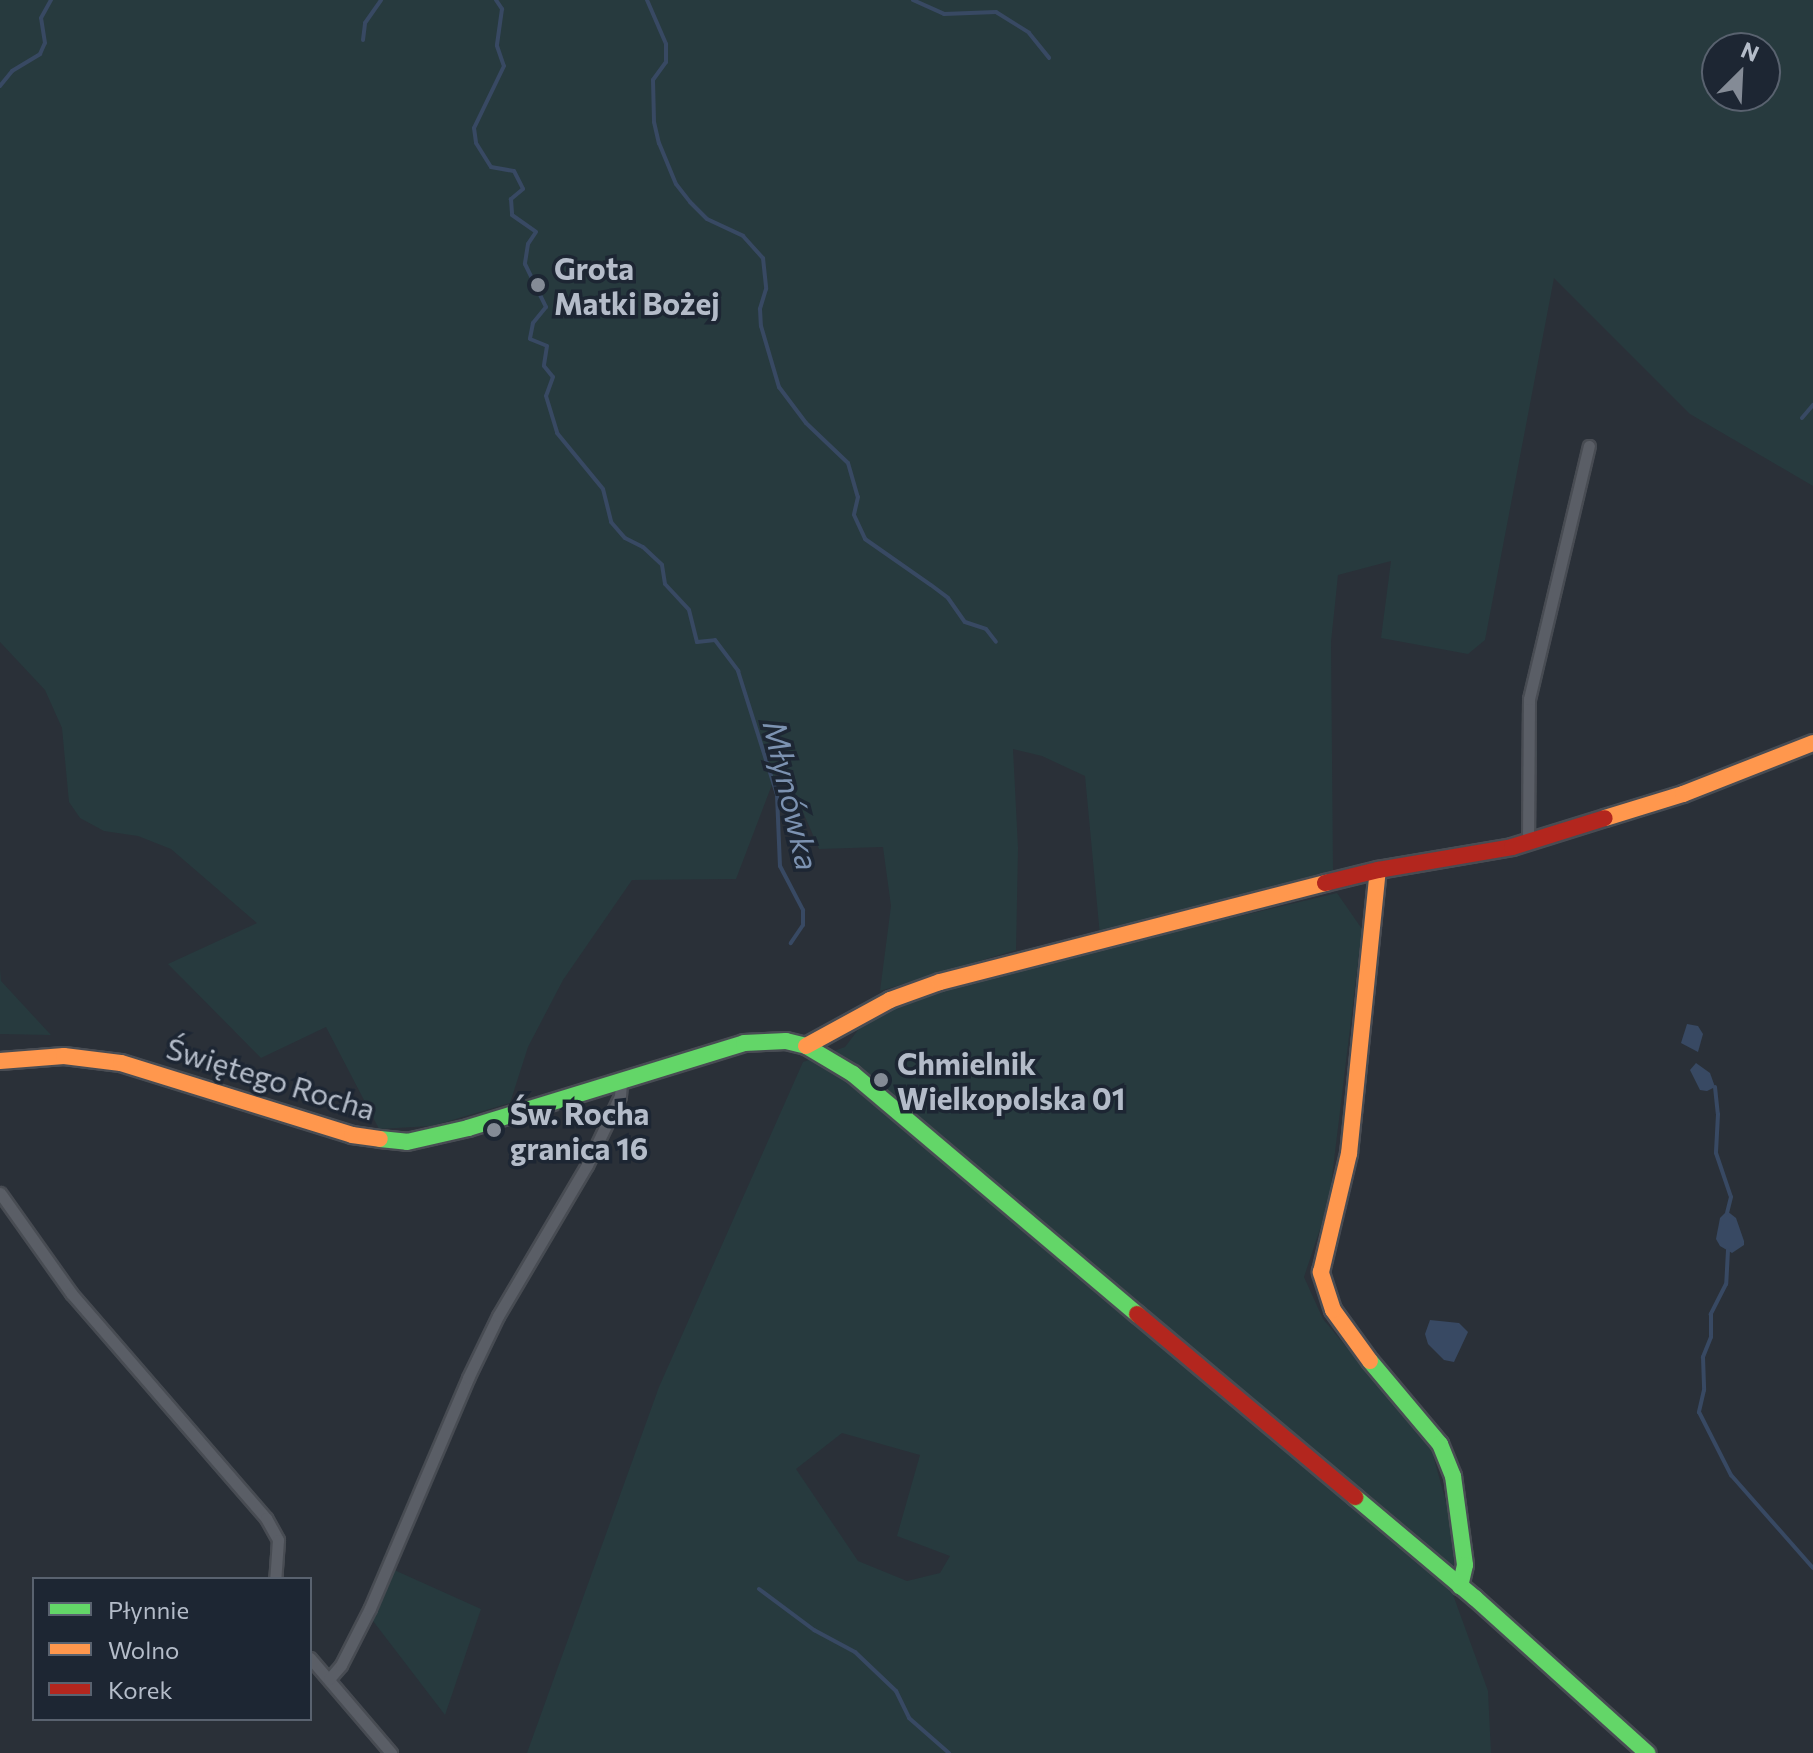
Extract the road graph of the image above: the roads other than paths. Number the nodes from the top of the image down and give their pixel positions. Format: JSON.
{"nodes":[{"id":1,"x":1589,"y":446,"type":"dead end"},
{"id":2,"x":1813,"y":743,"type":"edge"},
{"id":3,"x":1528,"y":842,"type":"junction"},
{"id":4,"x":1378,"y":870,"type":"junction"},
{"id":5,"x":806,"y":1046,"type":"junction"},
{"id":6,"x":0,"y":1061,"type":"edge"},
{"id":7,"x":621,"y":1080,"type":"junction"},
{"id":8,"x":0,"y":1193,"type":"edge"},
{"id":9,"x":275,"y":1577,"type":"edge"},
{"id":10,"x":1460,"y":1586,"type":"junction"},
{"id":11,"x":312,"y":1660,"type":"edge"},
{"id":12,"x":329,"y":1679,"type":"junction"},
{"id":13,"x":391,"y":1753,"type":"edge"},
{"id":14,"x":1647,"y":1753,"type":"edge"}],
"edges":[{"from":1,"to":3,"type":"street"},
{"from":2,"to":3,"type":"street"},
{"from":3,"to":4,"type":"street"},
{"from":4,"to":5,"type":"street"},
{"from":4,"to":10,"type":"street"},
{"from":5,"to":7,"type":"street","name":"Świętego Rocha"},
{"from":5,"to":10,"type":"street"},
{"from":6,"to":7,"type":"street","name":"Świętego Rocha"},
{"from":7,"to":12,"type":"street"},
{"from":8,"to":9,"type":"street"},
{"from":10,"to":14,"type":"street"},
{"from":11,"to":12,"type":"street"},
{"from":12,"to":13,"type":"street"}]}
